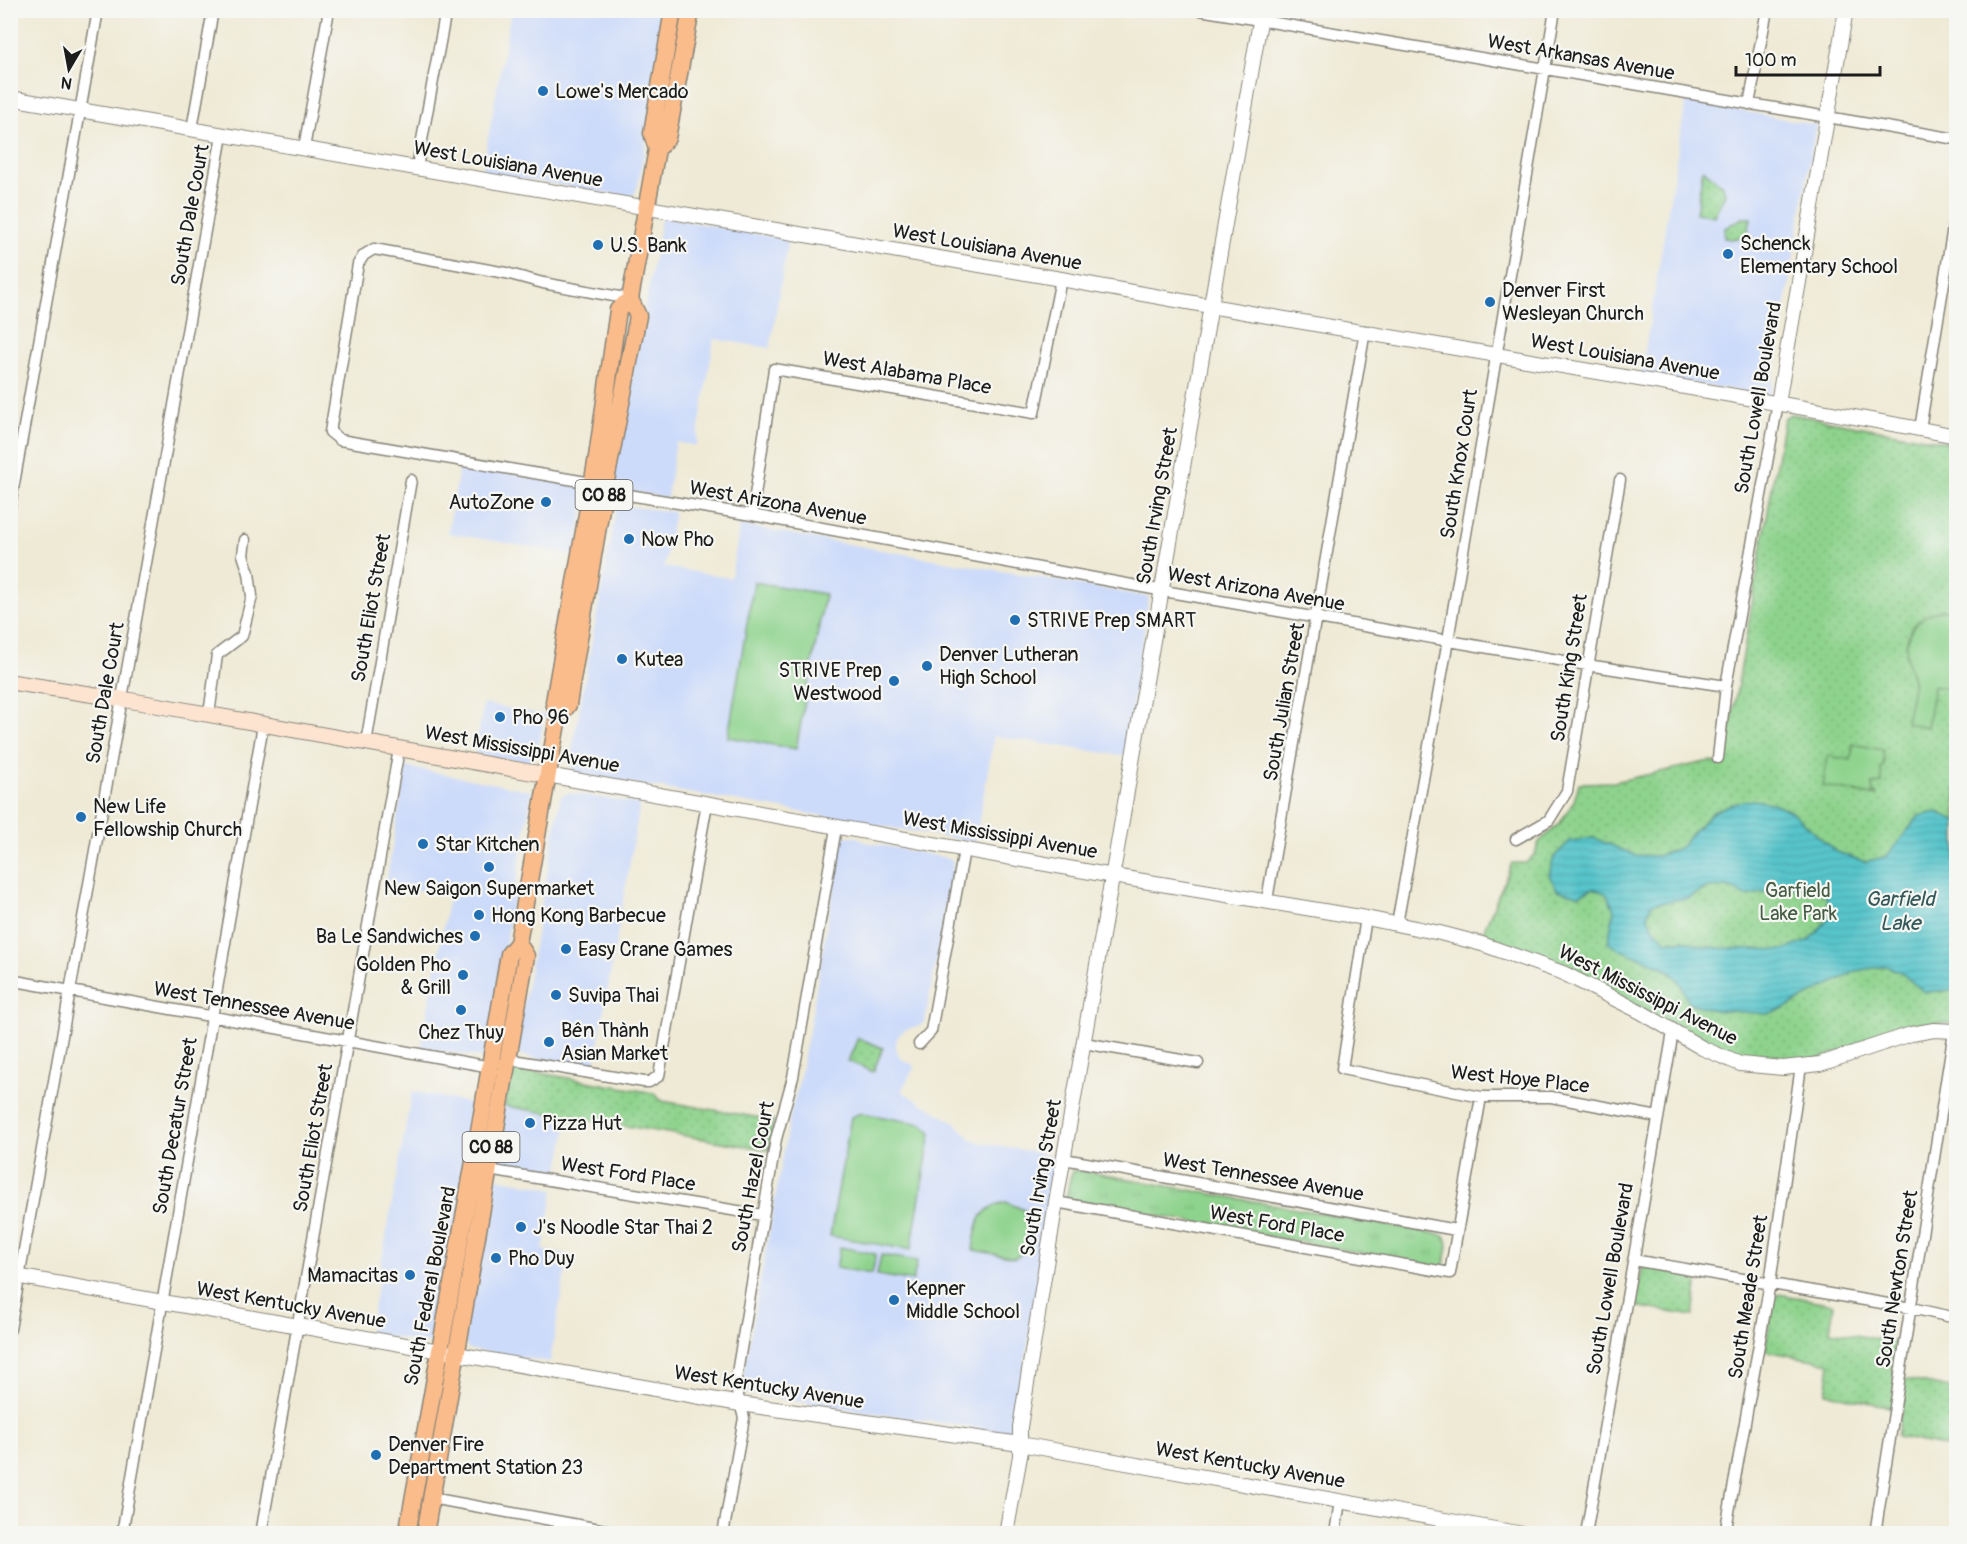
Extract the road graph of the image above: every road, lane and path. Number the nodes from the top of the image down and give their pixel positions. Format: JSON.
{"nodes":[{"id":1,"x":98,"y":10,"type":"edge"},
{"id":2,"x":213,"y":10,"type":"edge"},
{"id":3,"x":329,"y":10,"type":"edge"},
{"id":4,"x":446,"y":10,"type":"edge"},
{"id":5,"x":673,"y":10,"type":"edge"},
{"id":6,"x":691,"y":10,"type":"edge"},
{"id":7,"x":1200,"y":10,"type":"edge"},
{"id":8,"x":1555,"y":10,"type":"edge"},
{"id":9,"x":1767,"y":10,"type":"edge"},
{"id":10,"x":1846,"y":10,"type":"edge"},
{"id":11,"x":1261,"y":16,"type":"edge"},
{"id":12,"x":1544,"y":70,"type":"junction"},
{"id":13,"x":10,"y":98,"type":"edge"},
{"id":14,"x":1749,"y":104,"type":"junction"},
{"id":15,"x":80,"y":111,"type":"junction"},
{"id":16,"x":1827,"y":117,"type":"junction"},
{"id":17,"x":192,"y":129,"type":"junction"},
{"id":18,"x":222,"y":135,"type":"junction"},
{"id":19,"x":1956,"y":140,"type":"edge"},
{"id":20,"x":304,"y":148,"type":"junction"},
{"id":21,"x":657,"y":148,"type":"junction"},
{"id":22,"x":417,"y":167,"type":"junction"},
{"id":23,"x":646,"y":208,"type":"junction"},
{"id":24,"x":1956,"y":209,"type":"edge"},
{"id":25,"x":1061,"y":279,"type":"junction"},
{"id":26,"x":630,"y":299,"type":"junction"},
{"id":27,"x":1211,"y":307,"type":"junction"},
{"id":28,"x":1365,"y":332,"type":"junction"},
{"id":29,"x":1495,"y":355,"type":"junction"},
{"id":30,"x":1778,"y":403,"type":"junction"},
{"id":31,"x":1920,"y":429,"type":"junction"},
{"id":32,"x":1956,"y":436,"type":"edge"},
{"id":33,"x":411,"y":480,"type":"dead end"},
{"id":34,"x":1620,"y":480,"type":"dead end"},
{"id":35,"x":598,"y":487,"type":"junction"},
{"id":36,"x":10,"y":506,"type":"edge"},
{"id":37,"x":752,"y":515,"type":"junction"},
{"id":38,"x":245,"y":540,"type":"dead end"},
{"id":39,"x":1162,"y":591,"type":"junction"},
{"id":40,"x":1317,"y":617,"type":"junction"},
{"id":41,"x":1448,"y":640,"type":"junction"},
{"id":42,"x":1587,"y":665,"type":"junction"},
{"id":43,"x":10,"y":682,"type":"edge"},
{"id":44,"x":1726,"y":686,"type":"junction"},
{"id":45,"x":122,"y":699,"type":"junction"},
{"id":46,"x":209,"y":715,"type":"junction"},
{"id":47,"x":263,"y":725,"type":"junction"},
{"id":48,"x":366,"y":743,"type":"junction"},
{"id":49,"x":399,"y":749,"type":"junction"},
{"id":50,"x":1718,"y":758,"type":"dead end"},
{"id":51,"x":547,"y":775,"type":"junction"},
{"id":52,"x":707,"y":803,"type":"junction"},
{"id":53,"x":836,"y":828,"type":"junction"},
{"id":54,"x":1516,"y":839,"type":"dead end"},
{"id":55,"x":964,"y":850,"type":"junction"},
{"id":56,"x":1113,"y":876,"type":"junction"},
{"id":57,"x":1267,"y":900,"type":"junction"},
{"id":58,"x":1366,"y":918,"type":"junction"},
{"id":59,"x":1397,"y":924,"type":"junction"},
{"id":60,"x":518,"y":943,"type":"junction"},
{"id":61,"x":10,"y":981,"type":"edge"},
{"id":62,"x":70,"y":991,"type":"junction"},
{"id":63,"x":212,"y":1017,"type":"junction"},
{"id":64,"x":1955,"y":1031,"type":"edge"},
{"id":65,"x":1673,"y":1032,"type":"junction"},
{"id":66,"x":348,"y":1041,"type":"junction"},
{"id":67,"x":1084,"y":1043,"type":"junction"},
{"id":68,"x":919,"y":1044,"type":"dead end"},
{"id":69,"x":507,"y":1059,"type":"junction"},
{"id":70,"x":1198,"y":1063,"type":"dead end"},
{"id":71,"x":1801,"y":1066,"type":"junction"},
{"id":72,"x":490,"y":1067,"type":"junction"},
{"id":73,"x":1481,"y":1097,"type":"junction"},
{"id":74,"x":1658,"y":1117,"type":"junction"},
{"id":75,"x":1064,"y":1159,"type":"junction"},
{"id":76,"x":488,"y":1170,"type":"junction"},
{"id":77,"x":1056,"y":1202,"type":"junction"},
{"id":78,"x":762,"y":1215,"type":"junction"},
{"id":79,"x":1456,"y":1230,"type":"junction"},
{"id":80,"x":1633,"y":1260,"type":"junction"},
{"id":81,"x":15,"y":1276,"type":"edge"},
{"id":82,"x":1770,"y":1283,"type":"junction"},
{"id":83,"x":162,"y":1302,"type":"junction"},
{"id":84,"x":1911,"y":1308,"type":"junction"},
{"id":85,"x":1956,"y":1318,"type":"edge"},
{"id":86,"x":298,"y":1326,"type":"junction"},
{"id":87,"x":10,"y":1329,"type":"edge"},
{"id":88,"x":447,"y":1352,"type":"junction"},
{"id":89,"x":740,"y":1404,"type":"junction"},
{"id":90,"x":1020,"y":1444,"type":"junction"},
{"id":91,"x":431,"y":1498,"type":"junction"},
{"id":92,"x":1340,"y":1501,"type":"junction"},
{"id":93,"x":122,"y":1533,"type":"edge"},
{"id":94,"x":261,"y":1533,"type":"edge"},
{"id":95,"x":407,"y":1533,"type":"edge"},
{"id":96,"x":425,"y":1533,"type":"edge"},
{"id":97,"x":627,"y":1533,"type":"edge"},
{"id":98,"x":723,"y":1533,"type":"edge"},
{"id":99,"x":1006,"y":1533,"type":"edge"},
{"id":100,"x":1335,"y":1533,"type":"edge"},
{"id":101,"x":1523,"y":1533,"type":"edge"},
{"id":102,"x":1586,"y":1533,"type":"edge"},
{"id":103,"x":1725,"y":1533,"type":"edge"},
{"id":104,"x":1875,"y":1533,"type":"edge"}],
"edges":[{"from":1,"to":15,"type":"street"},
{"from":2,"to":17,"type":"street","name":"South Dale Court"},
{"from":3,"to":20,"type":"street"},
{"from":4,"to":22,"type":"street"},
{"from":5,"to":21,"type":"main road","name":"South Federal Boulevard","number":"CO 88"},
{"from":6,"to":21,"type":"main road","name":"South Federal Boulevard","number":"CO 88"},
{"from":7,"to":11,"type":"street","name":"West Arkansas Avenue"},
{"from":8,"to":12,"type":"street","name":"South Knox Court"},
{"from":9,"to":14,"type":"street"},
{"from":10,"to":16,"type":"street","name":"South Lowell Boulevard"},
{"from":11,"to":12,"type":"street","name":"West Arkansas Avenue"},
{"from":11,"to":27,"type":"street","name":"South Irving Street"},
{"from":12,"to":14,"type":"street","name":"West Arkansas Avenue"},
{"from":12,"to":29,"type":"street","name":"South Knox Court"},
{"from":13,"to":15,"type":"street","name":"West Louisiana Avenue"},
{"from":14,"to":16,"type":"street","name":"West Arkansas Avenue"},
{"from":15,"to":17,"type":"street","name":"West Louisiana Avenue"},
{"from":15,"to":36,"type":"street"},
{"from":16,"to":19,"type":"street","name":"West Arkansas Avenue"},
{"from":16,"to":30,"type":"street","name":"South Lowell Boulevard"},
{"from":17,"to":18,"type":"street","name":"West Louisiana Avenue"},
{"from":18,"to":20,"type":"street","name":"West Louisiana Avenue"},
{"from":18,"to":45,"type":"street","name":"South Dale Court"},
{"from":20,"to":22,"type":"street","name":"West Louisiana Avenue"},
{"from":21,"to":23,"type":"main road","name":"South Federal Boulevard","number":"CO 88"},
{"from":22,"to":23,"type":"street","name":"West Louisiana Avenue"},
{"from":23,"to":25,"type":"street","name":"West Louisiana Avenue"},
{"from":23,"to":26,"type":"main road","name":"South Federal Boulevard","number":"CO 88"},
{"from":24,"to":31,"type":"street"},
{"from":25,"to":27,"type":"street","name":"West Louisiana Avenue"},
{"from":25,"to":37,"type":"street","name":"West Alabama Place"},
{"from":26,"to":35,"type":"main road","name":"South Federal Boulevard","number":"CO 88"},
{"from":26,"to":35,"type":"street","name":"West Arizona Avenue"},
{"from":27,"to":28,"type":"street","name":"West Louisiana Avenue"},
{"from":27,"to":39,"type":"street","name":"South Irving Street"},
{"from":28,"to":29,"type":"street","name":"West Louisiana Avenue"},
{"from":28,"to":40,"type":"street","name":"South Julian Street"},
{"from":29,"to":30,"type":"street","name":"West Louisiana Avenue"},
{"from":29,"to":41,"type":"street","name":"South Knox Court"},
{"from":30,"to":31,"type":"street","name":"West Louisiana Avenue"},
{"from":30,"to":44,"type":"street","name":"South Lowell Boulevard"},
{"from":31,"to":32,"type":"street","name":"West Louisiana Avenue"},
{"from":33,"to":48,"type":"street","name":"South Eliot Street"},
{"from":34,"to":42,"type":"street","name":"South King Street"},
{"from":35,"to":37,"type":"street","name":"West Arizona Avenue"},
{"from":35,"to":51,"type":"main road","name":"South Federal Boulevard","number":"CO 88"},
{"from":37,"to":39,"type":"street","name":"West Arizona Avenue"},
{"from":38,"to":46,"type":"street"},
{"from":39,"to":40,"type":"street","name":"West Arizona Avenue"},
{"from":39,"to":56,"type":"street","name":"South Irving Street"},
{"from":40,"to":41,"type":"street","name":"West Arizona Avenue"},
{"from":40,"to":57,"type":"street","name":"South Julian Street"},
{"from":41,"to":42,"type":"street","name":"West Arizona Avenue"},
{"from":41,"to":59,"type":"street","name":"South Knox Court"},
{"from":42,"to":44,"type":"street","name":"West Arizona Avenue"},
{"from":42,"to":54,"type":"street","name":"South King Street"},
{"from":43,"to":45,"type":"main road","name":"West Mississippi Avenue"},
{"from":44,"to":50,"type":"street","name":"South Lowell Boulevard"},
{"from":45,"to":46,"type":"main road","name":"West Mississippi Avenue"},
{"from":45,"to":62,"type":"street","name":"South Dale Court"},
{"from":46,"to":47,"type":"main road","name":"West Mississippi Avenue"},
{"from":47,"to":48,"type":"main road","name":"West Mississippi Avenue"},
{"from":47,"to":63,"type":"street","name":"South Decatur Street"},
{"from":48,"to":49,"type":"main road","name":"West Mississippi Avenue"},
{"from":49,"to":51,"type":"main road","name":"West Mississippi Avenue"},
{"from":49,"to":66,"type":"street","name":"South Eliot Street"},
{"from":51,"to":52,"type":"street","name":"West Mississippi Avenue"},
{"from":51,"to":60,"type":"main road","name":"South Federal Boulevard","number":"CO 88"},
{"from":52,"to":53,"type":"street","name":"West Mississippi Avenue"},
{"from":52,"to":69,"type":"street"},
{"from":53,"to":55,"type":"street","name":"West Mississippi Avenue"},
{"from":53,"to":78,"type":"street","name":"South Hazel Court"},
{"from":55,"to":56,"type":"street","name":"West Mississippi Avenue"},
{"from":55,"to":68,"type":"street"},
{"from":56,"to":57,"type":"street","name":"West Mississippi Avenue"},
{"from":56,"to":67,"type":"street","name":"South Irving Street"},
{"from":57,"to":58,"type":"street","name":"West Mississippi Avenue"},
{"from":58,"to":59,"type":"street","name":"West Mississippi Avenue"},
{"from":58,"to":73,"type":"street","name":"West Hoye Place"},
{"from":59,"to":65,"type":"street","name":"West Mississippi Avenue"},
{"from":60,"to":69,"type":"main road","name":"South Federal Boulevard","number":"CO 88"},
{"from":60,"to":72,"type":"main road","name":"South Federal Boulevard","number":"CO 88"},
{"from":61,"to":62,"type":"street","name":"West Tennessee Avenue"},
{"from":62,"to":63,"type":"street","name":"West Tennessee Avenue"},
{"from":62,"to":81,"type":"street","name":"South Dale Court"},
{"from":63,"to":66,"type":"street","name":"West Tennessee Avenue"},
{"from":63,"to":83,"type":"street","name":"South Decatur Street"},
{"from":64,"to":71,"type":"street","name":"West Mississippi Avenue"},
{"from":64,"to":84,"type":"street","name":"South Newton Street"},
{"from":65,"to":71,"type":"street","name":"West Mississippi Avenue"},
{"from":65,"to":74,"type":"street","name":"South Lowell Boulevard"},
{"from":66,"to":72,"type":"street","name":"West Tennessee Avenue"},
{"from":66,"to":86,"type":"street","name":"South Eliot Street"},
{"from":67,"to":70,"type":"street"},
{"from":67,"to":75,"type":"street","name":"South Irving Street"},
{"from":69,"to":76,"type":"main road","name":"South Federal Boulevard","number":"CO 88"},
{"from":71,"to":82,"type":"street","name":"South Meade Street"},
{"from":72,"to":88,"type":"main road","name":"South Federal Boulevard","number":"CO 88"},
{"from":73,"to":74,"type":"street","name":"West Hoye Place"},
{"from":73,"to":79,"type":"street"},
{"from":74,"to":80,"type":"street","name":"South Lowell Boulevard"},
{"from":75,"to":77,"type":"street","name":"South Irving Street"},
{"from":75,"to":79,"type":"street","name":"West Tennessee Avenue"},
{"from":76,"to":78,"type":"street","name":"West Ford Place"},
{"from":76,"to":88,"type":"main road","name":"South Federal Boulevard","number":"CO 88"},
{"from":77,"to":79,"type":"street","name":"West Ford Place"},
{"from":77,"to":90,"type":"street","name":"South Irving Street"},
{"from":78,"to":89,"type":"street","name":"South Hazel Court"},
{"from":80,"to":82,"type":"street"},
{"from":80,"to":102,"type":"street","name":"South Lowell Boulevard"},
{"from":81,"to":83,"type":"street","name":"West Kentucky Avenue"},
{"from":81,"to":87,"type":"street","name":"South Dale Court"},
{"from":82,"to":84,"type":"street"},
{"from":82,"to":103,"type":"street","name":"South Meade Street"},
{"from":83,"to":86,"type":"street","name":"West Kentucky Avenue"},
{"from":83,"to":93,"type":"street","name":"South Decatur Street"},
{"from":84,"to":85,"type":"street"},
{"from":84,"to":104,"type":"street","name":"South Newton Street"},
{"from":86,"to":88,"type":"street","name":"West Kentucky Avenue"},
{"from":86,"to":94,"type":"street","name":"South Eliot Street"},
{"from":88,"to":89,"type":"street","name":"West Kentucky Avenue"},
{"from":88,"to":91,"type":"main road","name":"South Federal Boulevard","number":"CO 88"},
{"from":88,"to":95,"type":"main road","name":"South Federal Boulevard","number":"CO 88"},
{"from":89,"to":90,"type":"street","name":"West Kentucky Avenue"},
{"from":89,"to":98,"type":"street","name":"South Hazel Court"},
{"from":90,"to":92,"type":"street","name":"West Kentucky Avenue"},
{"from":90,"to":99,"type":"street","name":"South Irving Street"},
{"from":91,"to":96,"type":"main road","name":"South Federal Boulevard","number":"CO 88"},
{"from":91,"to":97,"type":"street"},
{"from":92,"to":100,"type":"street"},
{"from":92,"to":101,"type":"street","name":"West Kentucky Avenue"}]}
